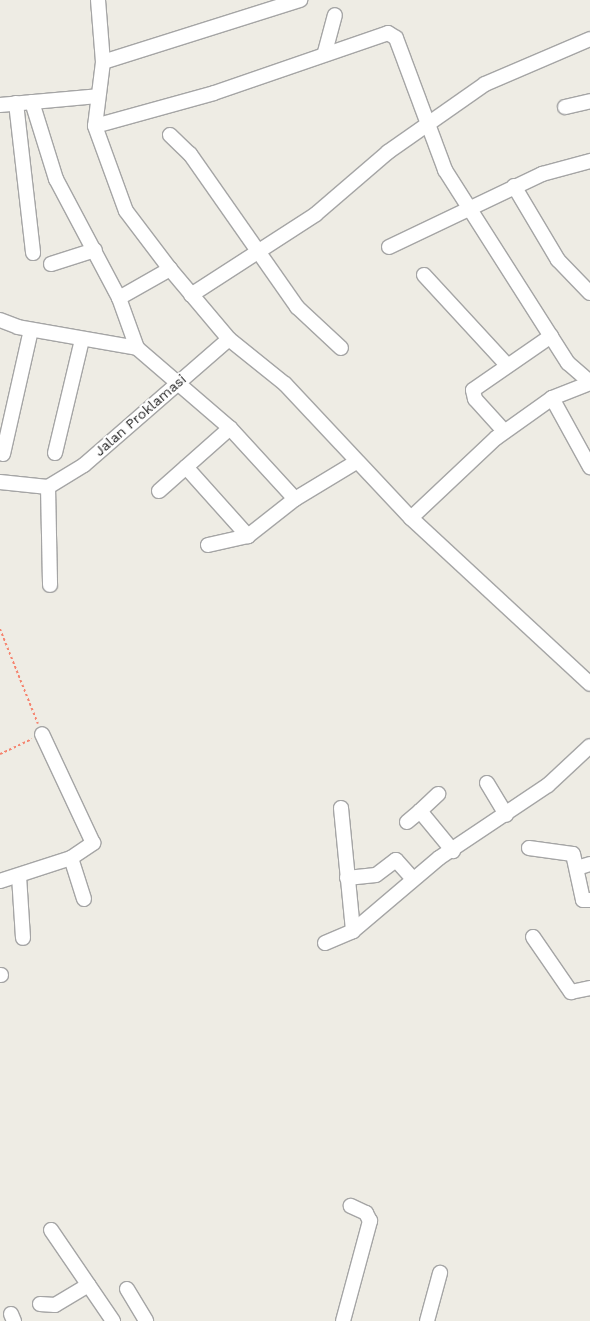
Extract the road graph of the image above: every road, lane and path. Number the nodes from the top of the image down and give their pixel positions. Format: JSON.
{"nodes":[{"id":1,"x":98,"y":0,"type":"edge"},
{"id":2,"x":300,"y":0,"type":"edge"},
{"id":3,"x":335,"y":15,"type":"dead end"},
{"id":4,"x":590,"y":38,"type":"edge"},
{"id":5,"x":325,"y":52,"type":"junction"},
{"id":6,"x":102,"y":62,"type":"junction"},
{"id":7,"x":98,"y":96,"type":"junction"},
{"id":8,"x":590,"y":101,"type":"edge"},
{"id":9,"x":32,"y":102,"type":"junction"},
{"id":10,"x":16,"y":104,"type":"junction"},
{"id":11,"x":0,"y":105,"type":"edge"},
{"id":12,"x":565,"y":107,"type":"dead end"},
{"id":13,"x":427,"y":122,"type":"junction"},
{"id":14,"x":95,"y":126,"type":"junction"},
{"id":15,"x":170,"y":135,"type":"dead end"},
{"id":16,"x":590,"y":161,"type":"edge"},
{"id":17,"x":514,"y":186,"type":"junction"},
{"id":18,"x":470,"y":206,"type":"junction"},
{"id":19,"x":389,"y":247,"type":"dead end"},
{"id":20,"x":95,"y":250,"type":"junction"},
{"id":21,"x":255,"y":252,"type":"junction"},
{"id":22,"x":33,"y":253,"type":"dead end"},
{"id":23,"x":51,"y":264,"type":"dead end"},
{"id":24,"x":170,"y":269,"type":"junction"},
{"id":25,"x":424,"y":275,"type":"dead end"},
{"id":26,"x":590,"y":292,"type":"edge"},
{"id":27,"x":192,"y":295,"type":"junction"},
{"id":28,"x":119,"y":298,"type":"junction"},
{"id":29,"x":0,"y":320,"type":"edge"},
{"id":30,"x":31,"y":330,"type":"junction"},
{"id":31,"x":551,"y":336,"type":"junction"},
{"id":32,"x":229,"y":339,"type":"junction"},
{"id":33,"x":82,"y":340,"type":"junction"},
{"id":34,"x":137,"y":348,"type":"junction"},
{"id":35,"x":342,"y":348,"type":"dead end"},
{"id":36,"x":507,"y":365,"type":"junction"},
{"id":37,"x":178,"y":381,"type":"junction"},
{"id":38,"x":590,"y":383,"type":"edge"},
{"id":39,"x":552,"y":398,"type":"junction"},
{"id":40,"x":230,"y":428,"type":"junction"},
{"id":41,"x":504,"y":432,"type":"junction"},
{"id":42,"x":2,"y":438,"type":"edge"},
{"id":43,"x":55,"y":453,"type":"dead end"},
{"id":44,"x":3,"y":454,"type":"dead end"},
{"id":45,"x":356,"y":462,"type":"junction"},
{"id":46,"x":186,"y":466,"type":"junction"},
{"id":47,"x":590,"y":467,"type":"edge"},
{"id":48,"x":0,"y":482,"type":"edge"},
{"id":49,"x":48,"y":487,"type":"junction"},
{"id":50,"x":159,"y":491,"type":"dead end"},
{"id":51,"x":295,"y":499,"type":"junction"},
{"id":52,"x":411,"y":518,"type":"junction"},
{"id":53,"x":248,"y":536,"type":"junction"},
{"id":54,"x":208,"y":545,"type":"dead end"},
{"id":55,"x":50,"y":585,"type":"dead end"},
{"id":56,"x":0,"y":629,"type":"edge"},
{"id":57,"x":590,"y":684,"type":"edge"},
{"id":58,"x":42,"y":734,"type":"junction"},
{"id":59,"x":590,"y":746,"type":"edge"},
{"id":60,"x":0,"y":754,"type":"edge"},
{"id":61,"x":487,"y":783,"type":"dead end"},
{"id":62,"x":438,"y":794,"type":"dead end"},
{"id":63,"x":341,"y":808,"type":"dead end"},
{"id":64,"x":420,"y":811,"type":"junction"},
{"id":65,"x":506,"y":815,"type":"junction"},
{"id":66,"x":407,"y":822,"type":"dead end"},
{"id":67,"x":529,"y":848,"type":"dead end"},
{"id":68,"x":453,"y":851,"type":"junction"},
{"id":69,"x":71,"y":858,"type":"junction"},
{"id":70,"x":583,"y":866,"type":"edge"},
{"id":71,"x":19,"y":876,"type":"junction"},
{"id":72,"x":347,"y":878,"type":"junction"},
{"id":73,"x":413,"y":879,"type":"junction"},
{"id":74,"x":0,"y":880,"type":"edge"},
{"id":75,"x":84,"y":899,"type":"dead end"},
{"id":76,"x":590,"y":900,"type":"edge"},
{"id":77,"x":354,"y":930,"type":"junction"},
{"id":78,"x":534,"y":937,"type":"dead end"},
{"id":79,"x":23,"y":938,"type":"dead end"},
{"id":80,"x":326,"y":943,"type":"dead end"},
{"id":81,"x":590,"y":988,"type":"edge"},
{"id":82,"x":351,"y":1206,"type":"dead end"},
{"id":83,"x":51,"y":1230,"type":"dead end"},
{"id":84,"x":440,"y":1273,"type":"dead end"},
{"id":85,"x":88,"y":1285,"type":"junction"},
{"id":86,"x":127,"y":1289,"type":"dead end"},
{"id":87,"x":40,"y":1304,"type":"dead end"},
{"id":88,"x":113,"y":1321,"type":"edge"},
{"id":89,"x":146,"y":1321,"type":"edge"},
{"id":90,"x":344,"y":1321,"type":"edge"},
{"id":91,"x":427,"y":1321,"type":"edge"}],
"edges":[{"from":1,"to":6,"type":"street"},
{"from":2,"to":6,"type":"street"},
{"from":3,"to":5,"type":"street"},
{"from":4,"to":13,"type":"street"},
{"from":5,"to":13,"type":"street"},
{"from":5,"to":14,"type":"street"},
{"from":6,"to":7,"type":"street"},
{"from":7,"to":9,"type":"street"},
{"from":7,"to":14,"type":"street"},
{"from":8,"to":12,"type":"street"},
{"from":9,"to":10,"type":"street"},
{"from":9,"to":20,"type":"street"},
{"from":10,"to":11,"type":"street"},
{"from":10,"to":22,"type":"street"},
{"from":13,"to":18,"type":"street"},
{"from":13,"to":21,"type":"street"},
{"from":14,"to":24,"type":"street"},
{"from":15,"to":21,"type":"street"},
{"from":16,"to":17,"type":"street"},
{"from":17,"to":18,"type":"street"},
{"from":17,"to":26,"type":"street"},
{"from":18,"to":19,"type":"street"},
{"from":18,"to":31,"type":"street"},
{"from":20,"to":23,"type":"street"},
{"from":20,"to":28,"type":"street"},
{"from":21,"to":27,"type":"street"},
{"from":21,"to":35,"type":"street"},
{"from":24,"to":27,"type":"street"},
{"from":24,"to":28,"type":"street"},
{"from":25,"to":36,"type":"street"},
{"from":27,"to":32,"type":"street"},
{"from":28,"to":34,"type":"street"},
{"from":29,"to":30,"type":"street"},
{"from":30,"to":33,"type":"street"},
{"from":30,"to":42,"type":"street"},
{"from":31,"to":36,"type":"street"},
{"from":31,"to":38,"type":"street"},
{"from":32,"to":37,"type":"street","name":"Jalan Proklamasi"},
{"from":32,"to":45,"type":"street"},
{"from":33,"to":34,"type":"street"},
{"from":33,"to":43,"type":"street"},
{"from":34,"to":37,"type":"street"},
{"from":36,"to":41,"type":"street"},
{"from":37,"to":40,"type":"street"},
{"from":37,"to":49,"type":"street","name":"Jalan Proklamasi"},
{"from":38,"to":39,"type":"street"},
{"from":39,"to":41,"type":"street"},
{"from":39,"to":47,"type":"street"},
{"from":40,"to":46,"type":"street"},
{"from":40,"to":51,"type":"street"},
{"from":41,"to":52,"type":"street"},
{"from":42,"to":44,"type":"street"},
{"from":45,"to":51,"type":"street"},
{"from":45,"to":52,"type":"street"},
{"from":46,"to":50,"type":"street"},
{"from":46,"to":53,"type":"street"},
{"from":48,"to":49,"type":"street"},
{"from":49,"to":55,"type":"street"},
{"from":51,"to":53,"type":"street"},
{"from":52,"to":57,"type":"street"},
{"from":53,"to":54,"type":"street"},
{"from":56,"to":58,"type":"path"},
{"from":58,"to":60,"type":"path"},
{"from":58,"to":69,"type":"street"},
{"from":59,"to":65,"type":"street"},
{"from":61,"to":65,"type":"street"},
{"from":62,"to":64,"type":"street"},
{"from":63,"to":72,"type":"street"},
{"from":64,"to":66,"type":"street"},
{"from":64,"to":68,"type":"street"},
{"from":65,"to":68,"type":"street"},
{"from":67,"to":70,"type":"street"},
{"from":68,"to":73,"type":"street"},
{"from":69,"to":71,"type":"street"},
{"from":69,"to":75,"type":"street"},
{"from":70,"to":76,"type":"street"},
{"from":71,"to":74,"type":"street"},
{"from":71,"to":79,"type":"street"},
{"from":72,"to":73,"type":"street"},
{"from":72,"to":77,"type":"street"},
{"from":73,"to":77,"type":"street"},
{"from":77,"to":80,"type":"street"},
{"from":78,"to":81,"type":"street"},
{"from":82,"to":90,"type":"street"},
{"from":83,"to":85,"type":"street"},
{"from":84,"to":91,"type":"street"},
{"from":85,"to":87,"type":"street"},
{"from":85,"to":88,"type":"street"},
{"from":86,"to":89,"type":"street"}]}
